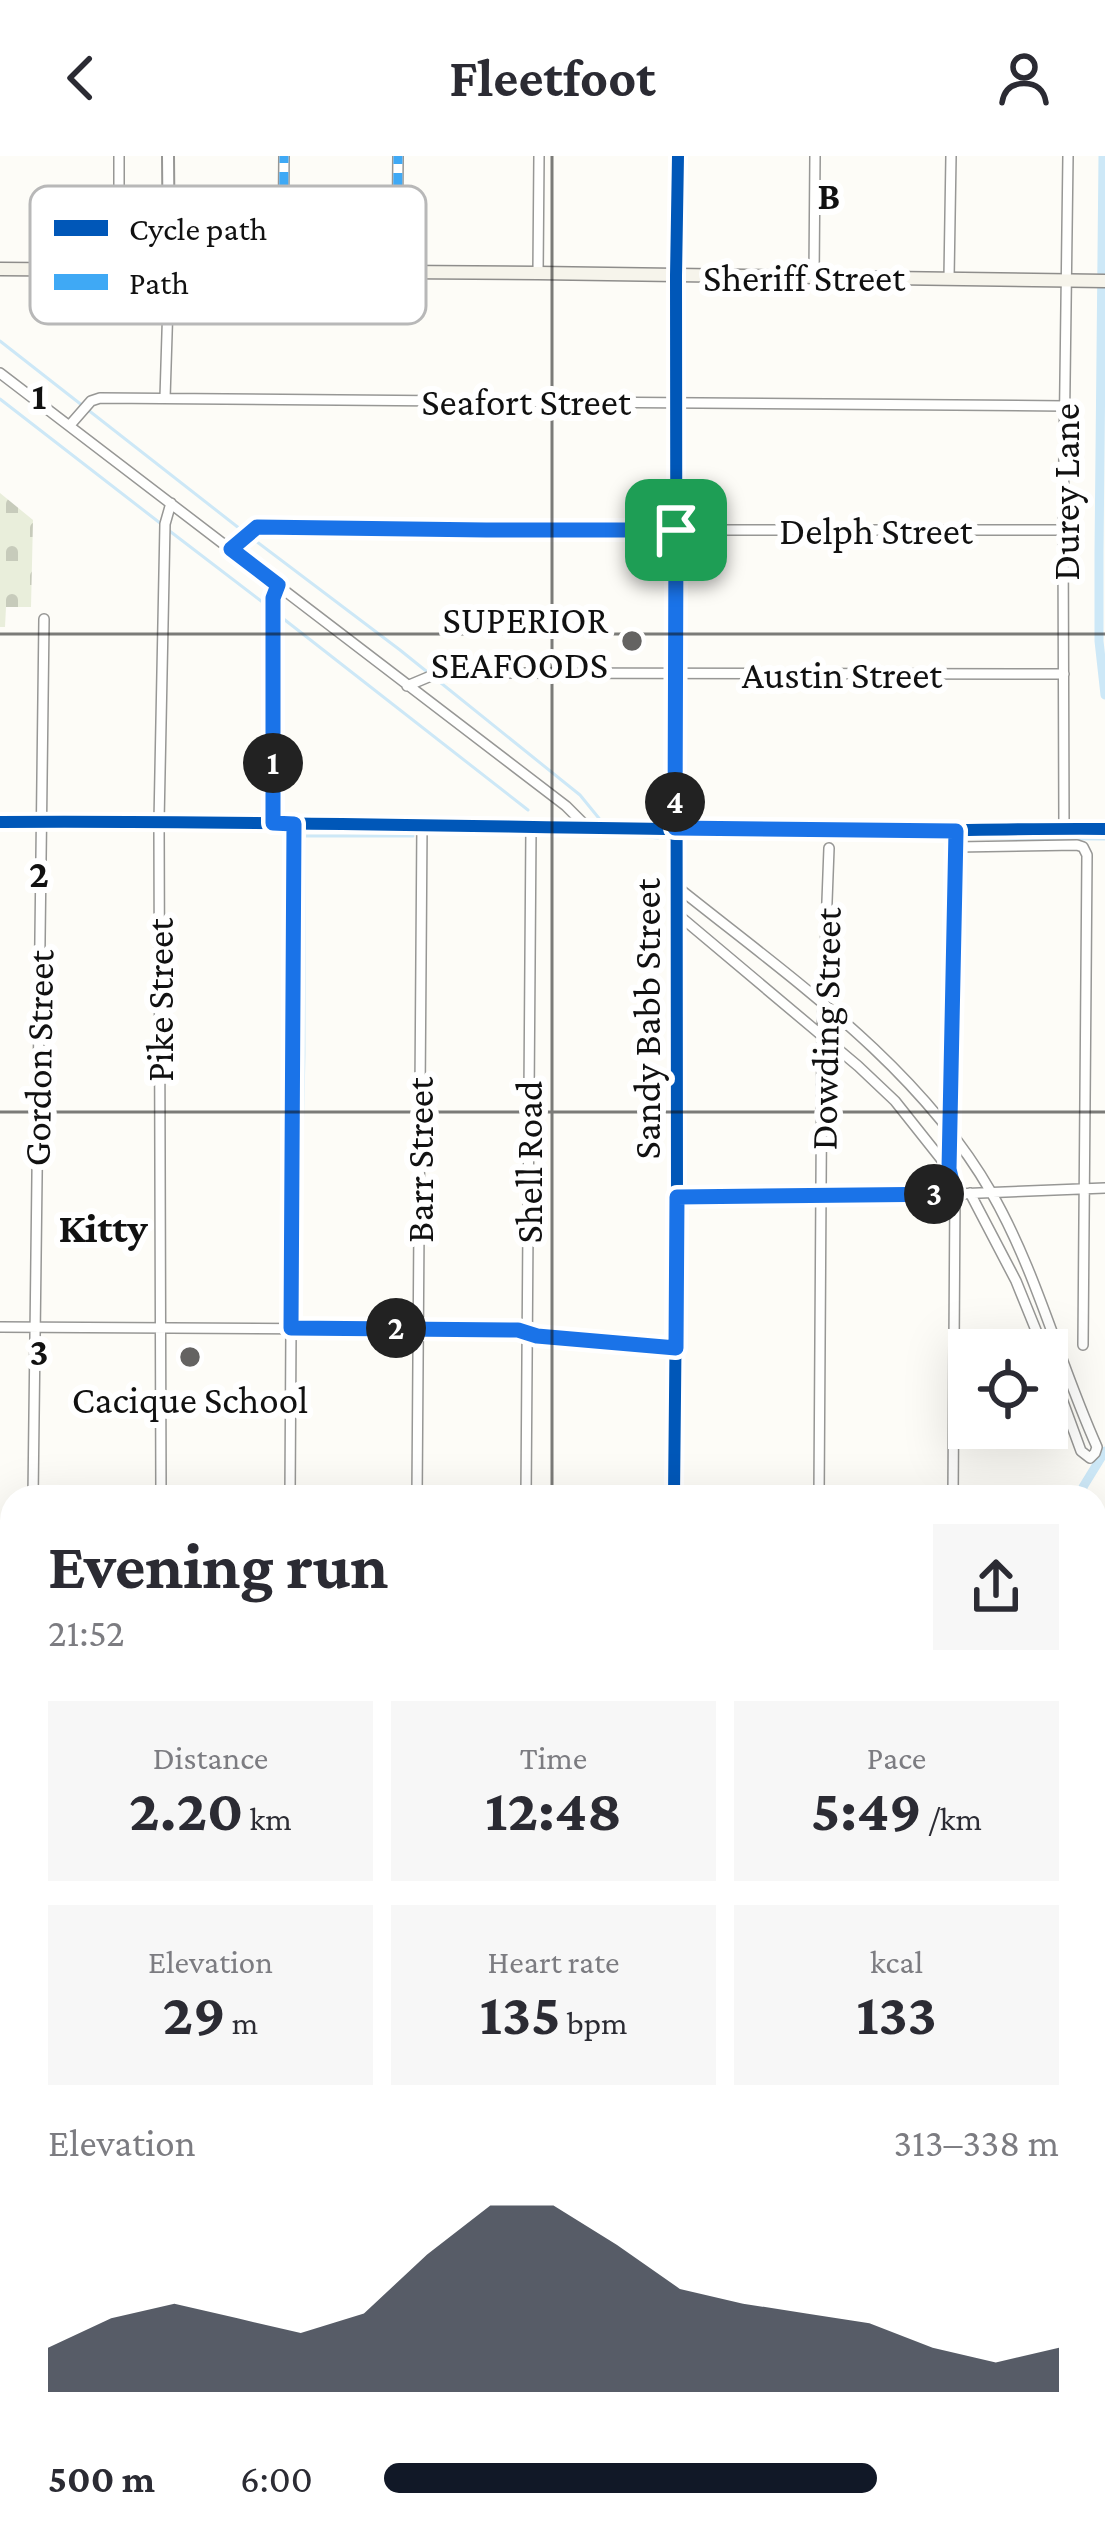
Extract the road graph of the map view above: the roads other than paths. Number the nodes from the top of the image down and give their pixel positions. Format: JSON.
{"nodes":[{"id":1,"x":119,"y":156,"type":"edge"},
{"id":2,"x":168,"y":156,"type":"edge"},
{"id":3,"x":284,"y":156,"type":"edge"},
{"id":4,"x":398,"y":156,"type":"edge"},
{"id":5,"x":539,"y":156,"type":"edge"},
{"id":6,"x":679,"y":156,"type":"edge"},
{"id":7,"x":815,"y":156,"type":"edge"},
{"id":8,"x":951,"y":156,"type":"edge"},
{"id":9,"x":1069,"y":156,"type":"edge"},
{"id":10,"x":119,"y":186,"type":"edge"},
{"id":11,"x":168,"y":186,"type":"edge"},
{"id":12,"x":284,"y":186,"type":"edge"},
{"id":13,"x":398,"y":186,"type":"edge"},
{"id":14,"x":426,"y":272,"type":"edge"},
{"id":15,"x":538,"y":273,"type":"junction"},
{"id":16,"x":676,"y":276,"type":"junction"},
{"id":17,"x":814,"y":277,"type":"junction"},
{"id":18,"x":950,"y":278,"type":"junction"},
{"id":19,"x":1067,"y":280,"type":"junction"},
{"id":20,"x":1105,"y":281,"type":"edge"},
{"id":21,"x":167,"y":324,"type":"edge"},
{"id":22,"x":0,"y":373,"type":"edge"},
{"id":23,"x":165,"y":398,"type":"junction"},
{"id":24,"x":677,"y":401,"type":"junction"},
{"id":25,"x":1065,"y":406,"type":"junction"},
{"id":26,"x":70,"y":425,"type":"junction"},
{"id":27,"x":171,"y":503,"type":"junction"},
{"id":28,"x":676,"y":530,"type":"junction"},
{"id":29,"x":1064,"y":530,"type":"junction"},
{"id":30,"x":231,"y":549,"type":"junction"},
{"id":31,"x":278,"y":585,"type":"junction"},
{"id":32,"x":44,"y":619,"type":"dead end"},
{"id":33,"x":676,"y":674,"type":"junction"},
{"id":34,"x":1064,"y":674,"type":"junction"},
{"id":35,"x":407,"y":686,"type":"junction"},
{"id":36,"x":566,"y":806,"type":"junction"},
{"id":37,"x":0,"y":822,"type":"edge"},
{"id":38,"x":40,"y":822,"type":"junction"},
{"id":39,"x":159,"y":822,"type":"junction"},
{"id":40,"x":273,"y":823,"type":"junction"},
{"id":41,"x":294,"y":824,"type":"junction"},
{"id":42,"x":422,"y":824,"type":"junction"},
{"id":43,"x":586,"y":826,"type":"junction"},
{"id":44,"x":561,"y":827,"type":"junction"},
{"id":45,"x":530,"y":828,"type":"junction"},
{"id":46,"x":675,"y":828,"type":"junction"},
{"id":47,"x":1064,"y":828,"type":"junction"},
{"id":48,"x":1105,"y":829,"type":"edge"},
{"id":49,"x":956,"y":831,"type":"junction"},
{"id":50,"x":956,"y":847,"type":"junction"},
{"id":51,"x":829,"y":848,"type":"dead end"},
{"id":52,"x":676,"y":886,"type":"junction"},
{"id":53,"x":676,"y":913,"type":"junction"},
{"id":54,"x":823,"y":1005,"type":"junction"},
{"id":55,"x":822,"y":1035,"type":"junction"},
{"id":56,"x":950,"y":1133,"type":"junction"},
{"id":57,"x":949,"y":1169,"type":"junction"},
{"id":58,"x":1105,"y":1188,"type":"edge"},
{"id":59,"x":1083,"y":1189,"type":"junction"},
{"id":60,"x":991,"y":1192,"type":"junction"},
{"id":61,"x":970,"y":1193,"type":"junction"},
{"id":62,"x":955,"y":1194,"type":"junction"},
{"id":63,"x":823,"y":1196,"type":"junction"},
{"id":64,"x":677,"y":1197,"type":"junction"},
{"id":65,"x":1030,"y":1275,"type":"junction"},
{"id":66,"x":1016,"y":1281,"type":"junction"},
{"id":67,"x":0,"y":1327,"type":"edge"},
{"id":68,"x":35,"y":1327,"type":"junction"},
{"id":69,"x":160,"y":1328,"type":"junction"},
{"id":70,"x":291,"y":1328,"type":"junction"},
{"id":71,"x":418,"y":1328,"type":"junction"},
{"id":72,"x":1036,"y":1329,"type":"edge"},
{"id":73,"x":1051,"y":1329,"type":"edge"},
{"id":74,"x":527,"y":1333,"type":"junction"},
{"id":75,"x":1083,"y":1345,"type":"dead end"},
{"id":76,"x":676,"y":1348,"type":"junction"},
{"id":77,"x":1068,"y":1373,"type":"edge"},
{"id":78,"x":1068,"y":1415,"type":"edge"},
{"id":79,"x":33,"y":1485,"type":"edge"},
{"id":80,"x":160,"y":1485,"type":"edge"},
{"id":81,"x":290,"y":1485,"type":"edge"},
{"id":82,"x":417,"y":1485,"type":"edge"},
{"id":83,"x":526,"y":1485,"type":"edge"},
{"id":84,"x":674,"y":1485,"type":"edge"},
{"id":85,"x":819,"y":1485,"type":"edge"},
{"id":86,"x":953,"y":1485,"type":"edge"}],
"edges":[{"from":1,"to":10,"type":"street"},
{"from":2,"to":11,"type":"street"},
{"from":3,"to":12,"type":"street"},
{"from":4,"to":13,"type":"street"},
{"from":5,"to":15,"type":"street"},
{"from":6,"to":16,"type":"street","name":"Sandy Babb Street"},
{"from":7,"to":17,"type":"street"},
{"from":8,"to":18,"type":"street"},
{"from":9,"to":19,"type":"street","name":"Durey Lane"},
{"from":14,"to":15,"type":"main road","name":"Sheriff Street"},
{"from":15,"to":16,"type":"main road","name":"Sheriff Street"},
{"from":16,"to":17,"type":"main road","name":"Sheriff Street"},
{"from":16,"to":24,"type":"street","name":"Sandy Babb Street"},
{"from":17,"to":18,"type":"main road","name":"Sheriff Street"},
{"from":18,"to":19,"type":"main road","name":"Sheriff Street"},
{"from":19,"to":20,"type":"main road","name":"Sheriff Street"},
{"from":19,"to":25,"type":"street","name":"Durey Lane"},
{"from":21,"to":23,"type":"street"},
{"from":22,"to":26,"type":"street"},
{"from":23,"to":24,"type":"street","name":"Seafort Street"},
{"from":23,"to":26,"type":"street","name":"Seafort Street"},
{"from":24,"to":25,"type":"street","name":"Seafort Street"},
{"from":24,"to":28,"type":"street","name":"Sandy Babb Street"},
{"from":25,"to":29,"type":"street","name":"Durey Lane"},
{"from":26,"to":27,"type":"street"},
{"from":27,"to":30,"type":"street"},
{"from":27,"to":39,"type":"street","name":"Pike Street"},
{"from":28,"to":29,"type":"street","name":"Delph Street"},
{"from":28,"to":30,"type":"street","name":"Delph Street"},
{"from":28,"to":33,"type":"street","name":"Sandy Babb Street"},
{"from":29,"to":34,"type":"street","name":"Durey Lane"},
{"from":30,"to":31,"type":"street"},
{"from":31,"to":35,"type":"street"},
{"from":31,"to":40,"type":"street"},
{"from":32,"to":38,"type":"street","name":"Gordon Street"},
{"from":33,"to":34,"type":"street","name":"Austin Street"},
{"from":33,"to":35,"type":"street","name":"Austin Street"},
{"from":33,"to":46,"type":"street","name":"Sandy Babb Street"},
{"from":34,"to":47,"type":"street","name":"Durey Lane"},
{"from":35,"to":36,"type":"street"},
{"from":36,"to":43,"type":"street"},
{"from":36,"to":44,"type":"street"},
{"from":37,"to":38,"type":"street"},
{"from":38,"to":39,"type":"street"},
{"from":38,"to":68,"type":"street","name":"Gordon Street"},
{"from":39,"to":40,"type":"street"},
{"from":39,"to":69,"type":"street","name":"Pike Street"},
{"from":40,"to":41,"type":"street"},
{"from":41,"to":42,"type":"street"},
{"from":41,"to":70,"type":"street"},
{"from":42,"to":45,"type":"street"},
{"from":42,"to":71,"type":"street","name":"Barr Street"},
{"from":43,"to":44,"type":"street"},
{"from":43,"to":46,"type":"street"},
{"from":44,"to":45,"type":"street"},
{"from":45,"to":74,"type":"street","name":"Shell Road"},
{"from":46,"to":49,"type":"street"},
{"from":46,"to":52,"type":"street","name":"Sandy Babb Street"},
{"from":47,"to":48,"type":"street"},
{"from":47,"to":49,"type":"street"},
{"from":49,"to":50,"type":"street"},
{"from":50,"to":56,"type":"street"},
{"from":50,"to":59,"type":"street"},
{"from":51,"to":54,"type":"street","name":"Dowding Street"},
{"from":52,"to":53,"type":"street","name":"Sandy Babb Street"},
{"from":52,"to":54,"type":"street"},
{"from":53,"to":55,"type":"street"},
{"from":53,"to":64,"type":"street","name":"Sandy Babb Street"},
{"from":54,"to":55,"type":"street","name":"Dowding Street"},
{"from":54,"to":56,"type":"street"},
{"from":55,"to":57,"type":"street"},
{"from":55,"to":63,"type":"street","name":"Dowding Street"},
{"from":56,"to":57,"type":"street"},
{"from":56,"to":60,"type":"street"},
{"from":57,"to":62,"type":"street"},
{"from":58,"to":59,"type":"street"},
{"from":59,"to":60,"type":"street"},
{"from":59,"to":75,"type":"street"},
{"from":60,"to":61,"type":"street"},
{"from":60,"to":65,"type":"street"},
{"from":61,"to":62,"type":"street"},
{"from":61,"to":66,"type":"street"},
{"from":62,"to":63,"type":"street"},
{"from":62,"to":86,"type":"street"},
{"from":63,"to":64,"type":"street"},
{"from":63,"to":85,"type":"street","name":"Dowding Street"},
{"from":64,"to":76,"type":"street","name":"Sandy Babb Street"},
{"from":65,"to":66,"type":"street"},
{"from":65,"to":73,"type":"street"},
{"from":66,"to":72,"type":"street"},
{"from":67,"to":68,"type":"street"},
{"from":68,"to":69,"type":"street"},
{"from":68,"to":79,"type":"street","name":"Gordon Street"},
{"from":69,"to":70,"type":"street"},
{"from":69,"to":80,"type":"street","name":"Pike Street"},
{"from":70,"to":71,"type":"street"},
{"from":70,"to":81,"type":"street"},
{"from":71,"to":74,"type":"street"},
{"from":71,"to":82,"type":"street","name":"Barr Street"},
{"from":74,"to":76,"type":"street"},
{"from":74,"to":83,"type":"street","name":"Shell Road"},
{"from":76,"to":84,"type":"street","name":"Sandy Babb Street"},
{"from":77,"to":78,"type":"street"}]}
